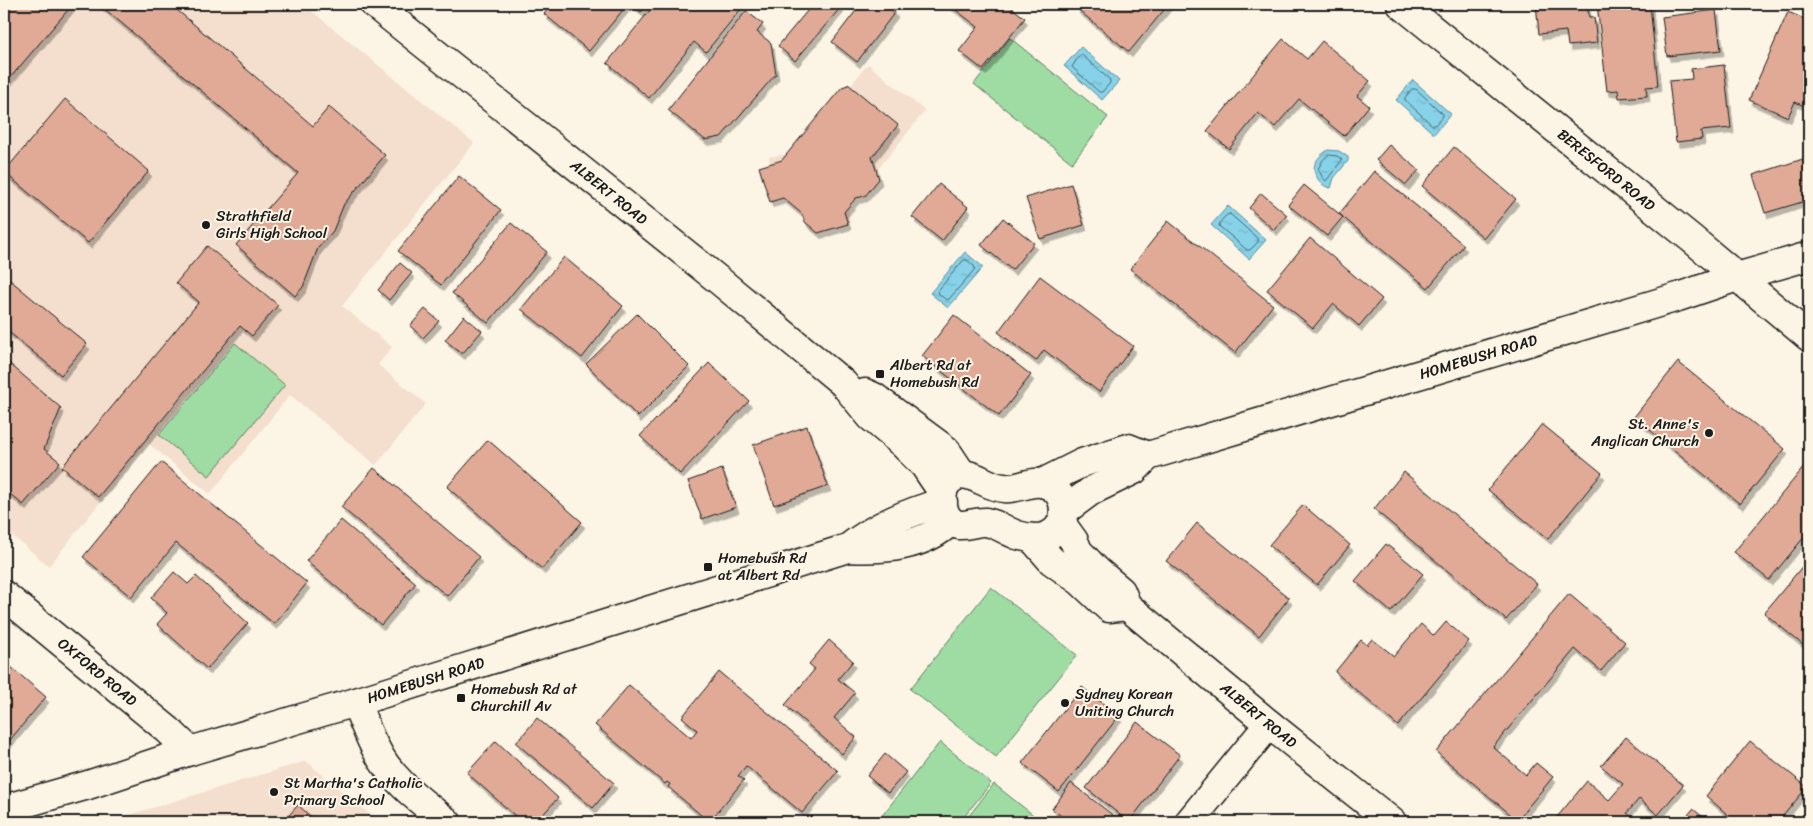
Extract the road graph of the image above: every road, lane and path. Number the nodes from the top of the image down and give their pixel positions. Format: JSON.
{"nodes":[{"id":1,"x":374,"y":4,"type":"edge"},
{"id":2,"x":1402,"y":4,"type":"edge"},
{"id":3,"x":1809,"y":256,"type":"edge"},
{"id":4,"x":1737,"y":277,"type":"junction"},
{"id":5,"x":1809,"y":337,"type":"edge"},
{"id":6,"x":1148,"y":456,"type":"junction"},
{"id":7,"x":1042,"y":482,"type":"junction"},
{"id":8,"x":949,"y":498,"type":"junction"},
{"id":9,"x":1063,"y":517,"type":"junction"},
{"id":10,"x":1032,"y":538,"type":"junction"},
{"id":11,"x":4,"y":595,"type":"edge"},
{"id":12,"x":1127,"y":606,"type":"junction"},
{"id":13,"x":356,"y":702,"type":"junction"},
{"id":14,"x":1269,"y":724,"type":"junction"},
{"id":15,"x":190,"y":751,"type":"junction"},
{"id":16,"x":4,"y":809,"type":"edge"},
{"id":17,"x":446,"y":822,"type":"edge"},
{"id":18,"x":1189,"y":822,"type":"edge"},
{"id":19,"x":1392,"y":822,"type":"edge"}],
"edges":[{"from":1,"to":8,"type":"main road","name":"ALBERT ROAD"},
{"from":2,"to":4,"type":"main road","name":"BERESFORD ROAD"},
{"from":3,"to":4,"type":"main road","name":"HOMEBUSH ROAD"},
{"from":4,"to":5,"type":"main road","name":"BERESFORD ROAD"},
{"from":4,"to":6,"type":"main road","name":"HOMEBUSH ROAD"},
{"from":6,"to":7,"type":"main road"},
{"from":6,"to":9,"type":"main road","name":"HOMEBUSH ROAD"},
{"from":7,"to":8,"type":"main road"},
{"from":7,"to":9,"type":"main road"},
{"from":8,"to":10,"type":"main road"},
{"from":8,"to":13,"type":"main road","name":"HOMEBUSH ROAD"},
{"from":9,"to":10,"type":"main road","name":"HOMEBUSH ROAD"},
{"from":9,"to":12,"type":"main road","name":"ALBERT ROAD"},
{"from":10,"to":12,"type":"main road"},
{"from":11,"to":15,"type":"main road","name":"OXFORD ROAD"},
{"from":12,"to":14,"type":"main road","name":"ALBERT ROAD"},
{"from":13,"to":15,"type":"main road","name":"HOMEBUSH ROAD"},
{"from":13,"to":17,"type":"main road"},
{"from":14,"to":18,"type":"main road"},
{"from":14,"to":19,"type":"main road","name":"ALBERT ROAD"},
{"from":15,"to":16,"type":"main road","name":"HOMEBUSH ROAD"}]}
